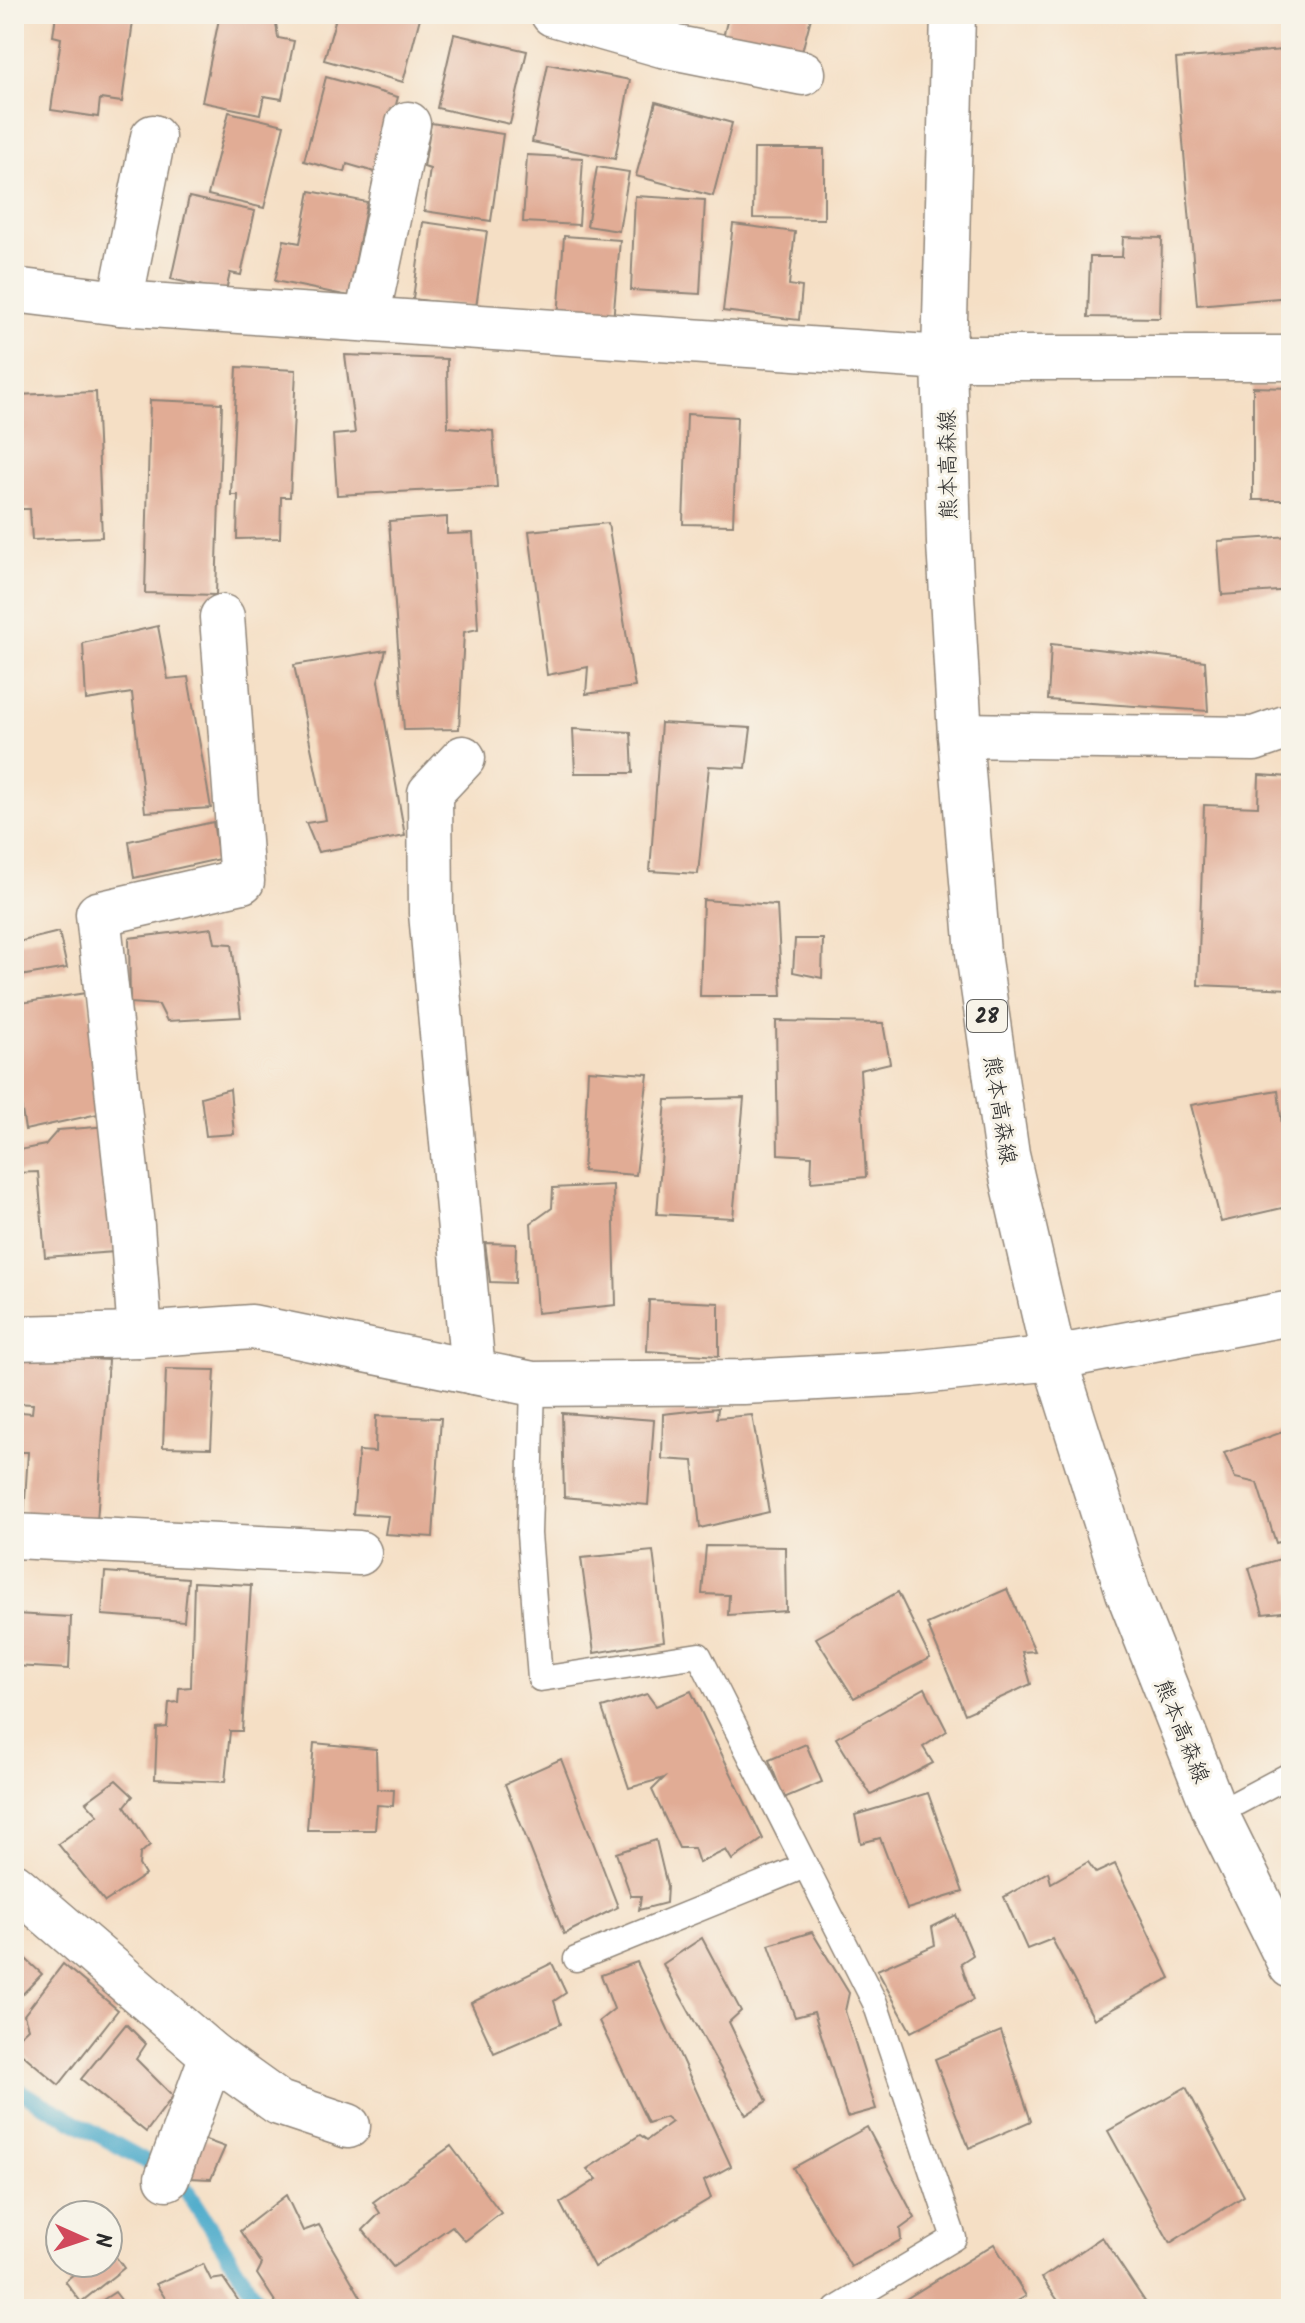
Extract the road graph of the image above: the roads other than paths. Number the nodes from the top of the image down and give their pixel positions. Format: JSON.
{"nodes":[{"id":1,"x":553,"y":14,"type":"edge"},
{"id":2,"x":953,"y":14,"type":"edge"},
{"id":3,"x":666,"y":30,"type":"edge"},
{"id":4,"x":803,"y":73,"type":"dead end"},
{"id":5,"x":408,"y":124,"type":"dead end"},
{"id":6,"x":153,"y":137,"type":"dead end"},
{"id":7,"x":14,"y":290,"type":"edge"},
{"id":8,"x":120,"y":303,"type":"junction"},
{"id":9,"x":367,"y":318,"type":"junction"},
{"id":10,"x":944,"y":358,"type":"junction"},
{"id":11,"x":1291,"y":358,"type":"edge"},
{"id":12,"x":222,"y":617,"type":"dead end"},
{"id":13,"x":1291,"y":726,"type":"edge"},
{"id":14,"x":960,"y":735,"type":"junction"},
{"id":15,"x":463,"y":758,"type":"dead end"},
{"id":16,"x":1291,"y":1313,"type":"edge"},
{"id":17,"x":140,"y":1335,"type":"junction"},
{"id":18,"x":14,"y":1338,"type":"edge"},
{"id":19,"x":1054,"y":1358,"type":"junction"},
{"id":20,"x":473,"y":1372,"type":"junction"},
{"id":21,"x":533,"y":1384,"type":"junction"},
{"id":22,"x":14,"y":1536,"type":"edge"},
{"id":23,"x":359,"y":1553,"type":"dead end"},
{"id":24,"x":1291,"y":1774,"type":"edge"},
{"id":25,"x":1216,"y":1814,"type":"junction"},
{"id":26,"x":805,"y":1866,"type":"junction"},
{"id":27,"x":14,"y":1885,"type":"edge"},
{"id":28,"x":576,"y":1959,"type":"dead end"},
{"id":29,"x":1291,"y":1966,"type":"edge"},
{"id":30,"x":212,"y":2055,"type":"junction"},
{"id":31,"x":348,"y":2126,"type":"dead end"},
{"id":32,"x":167,"y":2178,"type":"dead end"},
{"id":33,"x":836,"y":2309,"type":"edge"}],
"edges":[{"from":1,"to":3,"type":"street"},
{"from":2,"to":10,"type":"street","name":"熊本高森線","number":"28"},
{"from":3,"to":4,"type":"street"},
{"from":5,"to":9,"type":"street"},
{"from":6,"to":8,"type":"street"},
{"from":7,"to":8,"type":"street"},
{"from":8,"to":9,"type":"street"},
{"from":9,"to":10,"type":"street"},
{"from":10,"to":11,"type":"street"},
{"from":10,"to":14,"type":"street","name":"熊本高森線","number":"28"},
{"from":12,"to":17,"type":"street"},
{"from":13,"to":14,"type":"street"},
{"from":14,"to":19,"type":"street","name":"熊本高森線","number":"28"},
{"from":15,"to":20,"type":"street"},
{"from":16,"to":19,"type":"street"},
{"from":17,"to":18,"type":"street"},
{"from":17,"to":20,"type":"street"},
{"from":19,"to":21,"type":"street"},
{"from":19,"to":25,"type":"street","name":"熊本高森線","number":"28"},
{"from":20,"to":21,"type":"street"},
{"from":21,"to":26,"type":"lane"},
{"from":22,"to":23,"type":"street"},
{"from":24,"to":25,"type":"lane"},
{"from":25,"to":29,"type":"street","name":"熊本高森線","number":"28"},
{"from":26,"to":28,"type":"lane"},
{"from":26,"to":33,"type":"lane"},
{"from":27,"to":30,"type":"street"},
{"from":30,"to":31,"type":"street"},
{"from":30,"to":32,"type":"street"}]}
